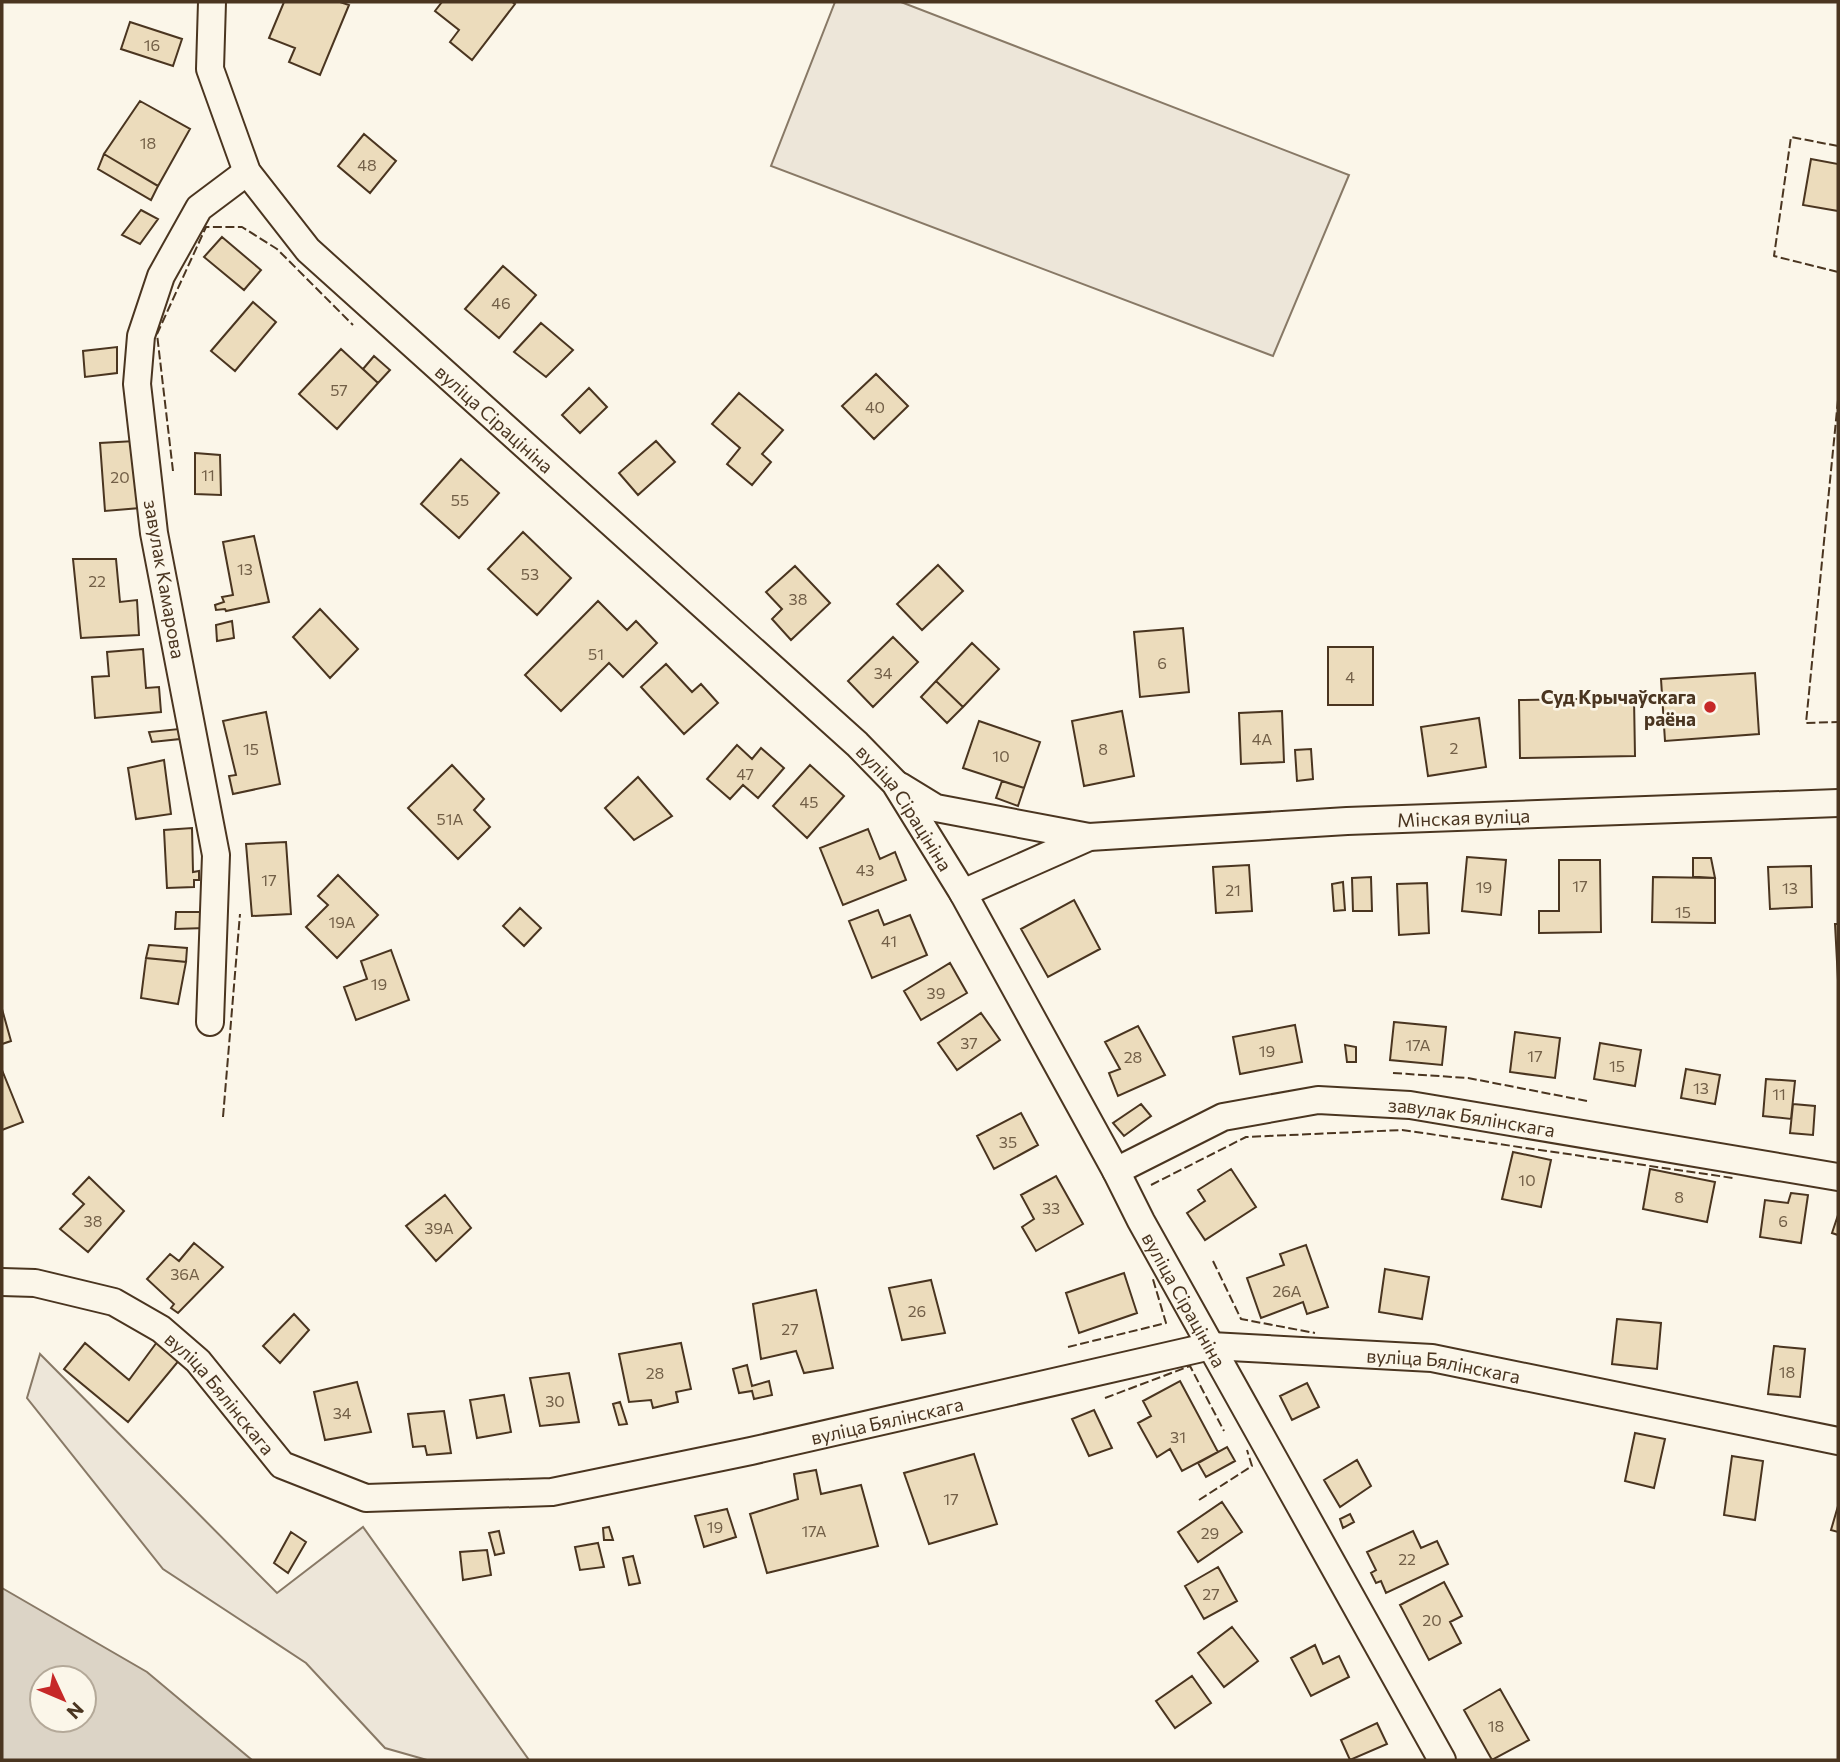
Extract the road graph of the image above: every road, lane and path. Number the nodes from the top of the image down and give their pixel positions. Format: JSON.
{"nodes":[{"id":1,"x":212,"y":2,"type":"edge"},
{"id":2,"x":247,"y":172,"type":"junction"},
{"id":3,"x":895,"y":783,"type":"junction"},
{"id":4,"x":1838,"y":803,"type":"edge"},
{"id":5,"x":1089,"y":837,"type":"junction"},
{"id":6,"x":963,"y":894,"type":"junction"},
{"id":7,"x":210,"y":1021,"type":"dead end"},
{"id":8,"x":1116,"y":1171,"type":"junction"},
{"id":9,"x":1838,"y":1177,"type":"edge"},
{"id":10,"x":2,"y":1282,"type":"edge"},
{"id":11,"x":1211,"y":1346,"type":"junction"},
{"id":12,"x":1838,"y":1441,"type":"edge"},
{"id":13,"x":1442,"y":1760,"type":"edge"}],
"edges":[{"from":1,"to":2,"type":"street","name":"вуліца Сірацініна"},
{"from":2,"to":3,"type":"street","name":"вуліца Сірацініна"},
{"from":2,"to":7,"type":"street","name":"завулак Камарова"},
{"from":3,"to":5,"type":"street","name":"Мінская вуліца"},
{"from":3,"to":6,"type":"street","name":"вуліца Сірацініна"},
{"from":4,"to":5,"type":"street","name":"Мінская вуліца"},
{"from":5,"to":6,"type":"street","name":"Мінская вуліца"},
{"from":6,"to":8,"type":"street","name":"вуліца Сірацініна"},
{"from":8,"to":9,"type":"street","name":"завулак Бялінскага"},
{"from":8,"to":11,"type":"street","name":"вуліца Сірацініна"},
{"from":10,"to":11,"type":"street","name":"вуліца Бялінскага"},
{"from":11,"to":12,"type":"street","name":"вуліца Бялінскага"},
{"from":11,"to":13,"type":"street","name":"вуліца Сірацініна"}]}
